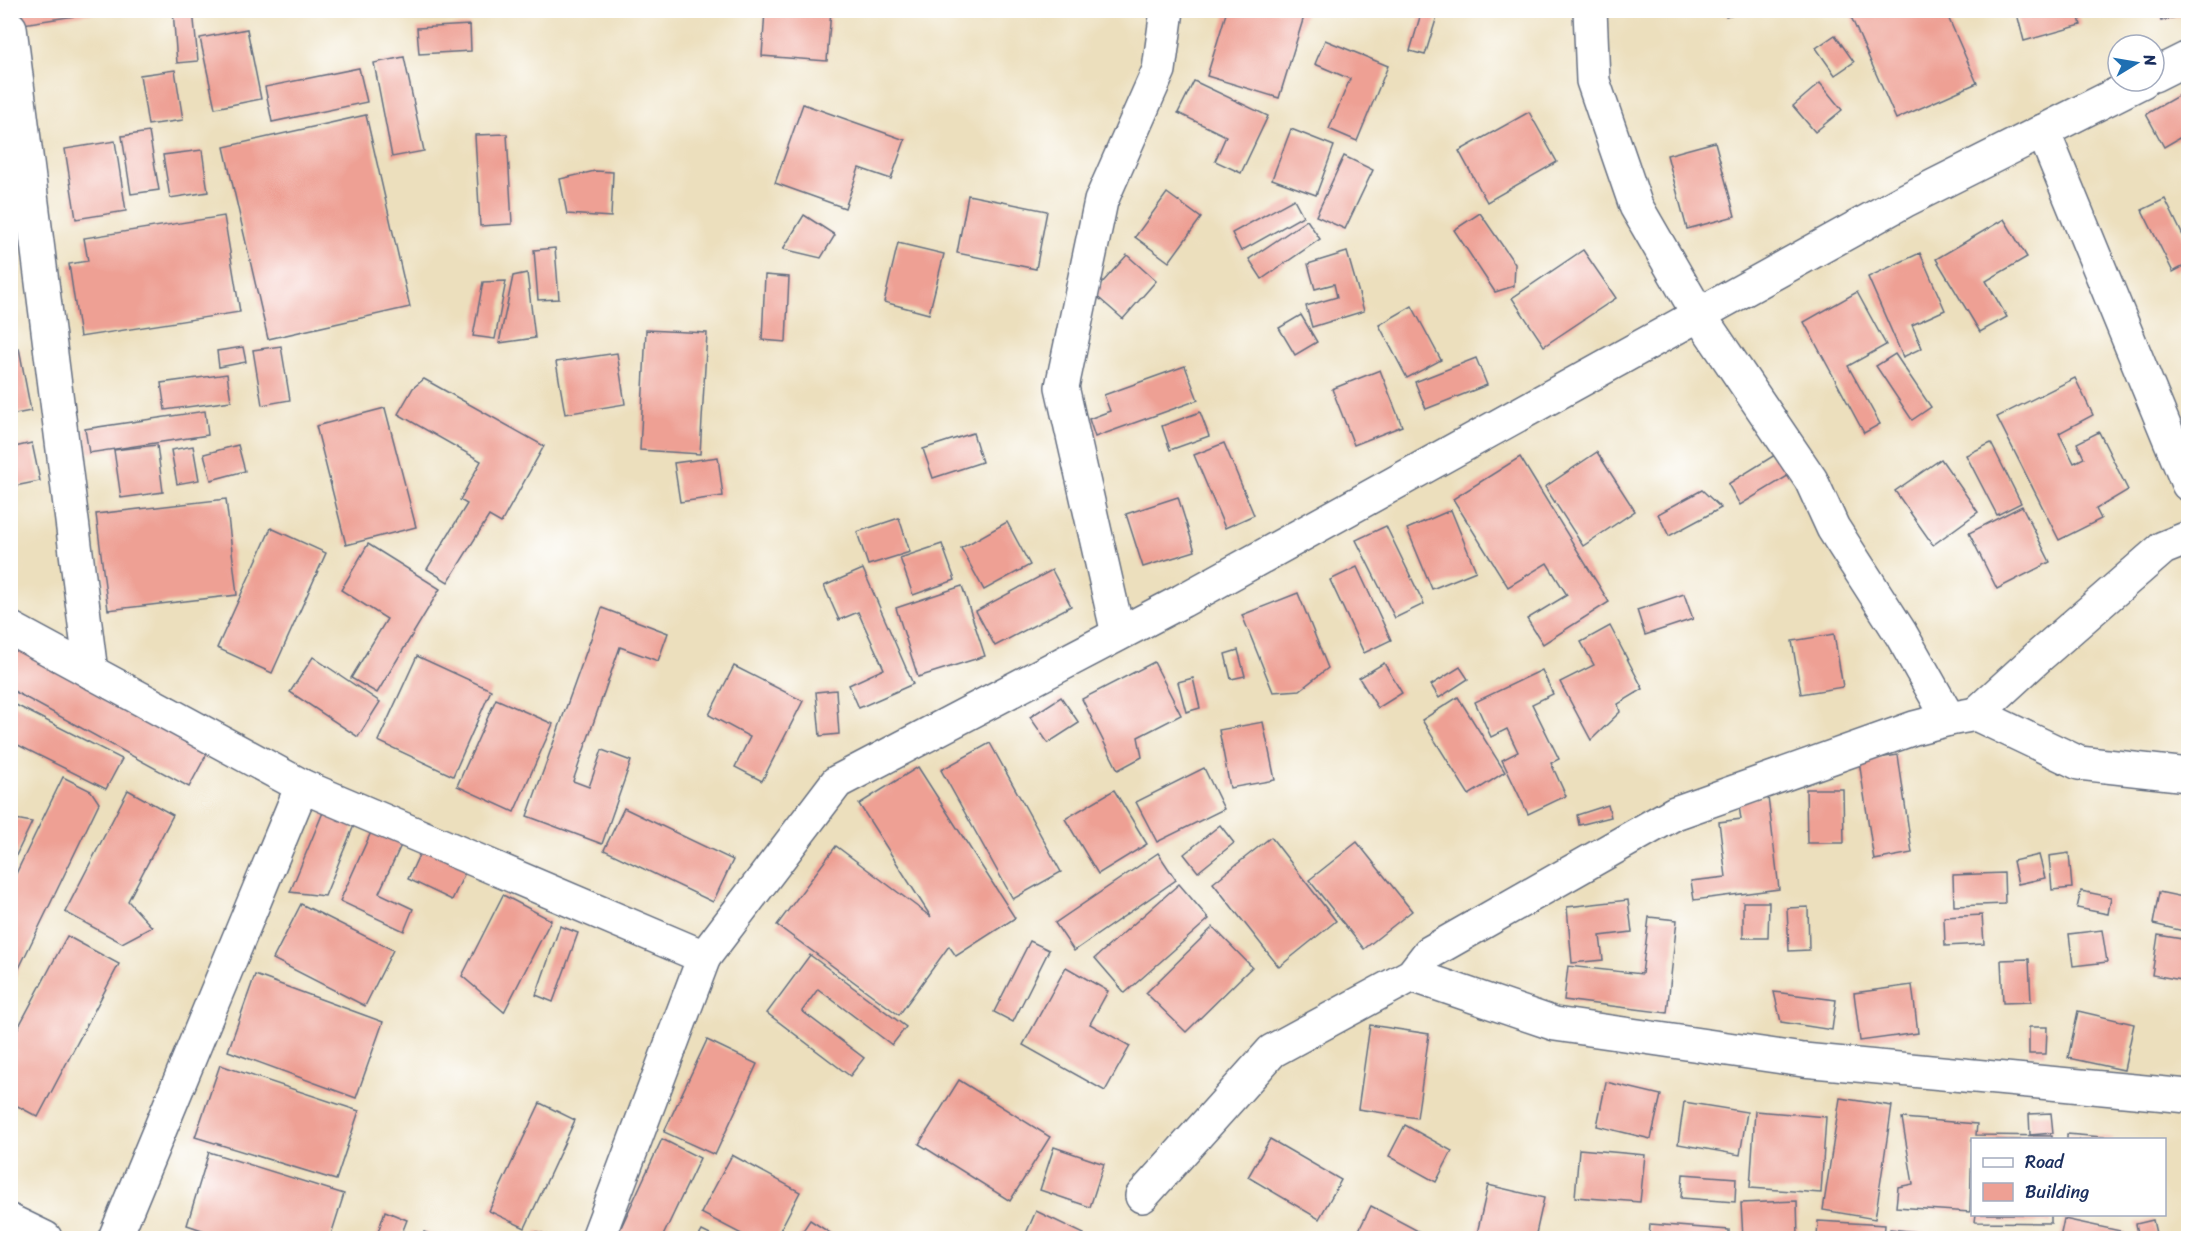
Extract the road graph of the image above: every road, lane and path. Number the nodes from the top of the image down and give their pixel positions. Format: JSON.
{"nodes":[{"id":1,"x":1167,"y":10,"type":"edge"},
{"id":2,"x":1590,"y":10,"type":"edge"},
{"id":3,"x":10,"y":28,"type":"edge"},
{"id":4,"x":2188,"y":58,"type":"edge"},
{"id":5,"x":2166,"y":69,"type":"edge"},
{"id":6,"x":2119,"y":93,"type":"edge"},
{"id":7,"x":2043,"y":131,"type":"junction"},
{"id":8,"x":1699,"y":315,"type":"junction"},
{"id":9,"x":2188,"y":484,"type":"edge"},
{"id":10,"x":2188,"y":538,"type":"edge"},
{"id":11,"x":10,"y":628,"type":"edge"},
{"id":12,"x":1118,"y":634,"type":"junction"},
{"id":13,"x":91,"y":672,"type":"junction"},
{"id":14,"x":1963,"y":717,"type":"junction"},
{"id":15,"x":2188,"y":775,"type":"edge"},
{"id":16,"x":302,"y":786,"type":"junction"},
{"id":17,"x":704,"y":957,"type":"junction"},
{"id":18,"x":1412,"y":975,"type":"junction"},
{"id":19,"x":2188,"y":1096,"type":"edge"},
{"id":20,"x":1142,"y":1196,"type":"dead end"},
{"id":21,"x":10,"y":1221,"type":"edge"},
{"id":22,"x":45,"y":1239,"type":"edge"},
{"id":23,"x":115,"y":1239,"type":"edge"},
{"id":24,"x":598,"y":1239,"type":"edge"}],
"edges":[{"from":1,"to":12,"type":"street"},
{"from":2,"to":8,"type":"street"},
{"from":3,"to":13,"type":"street"},
{"from":4,"to":5,"type":"street"},
{"from":6,"to":7,"type":"street"},
{"from":7,"to":8,"type":"street"},
{"from":7,"to":9,"type":"street"},
{"from":8,"to":12,"type":"street"},
{"from":8,"to":14,"type":"street"},
{"from":10,"to":14,"type":"street"},
{"from":11,"to":13,"type":"street"},
{"from":12,"to":17,"type":"street"},
{"from":13,"to":16,"type":"street"},
{"from":14,"to":15,"type":"street"},
{"from":14,"to":18,"type":"street"},
{"from":16,"to":17,"type":"street"},
{"from":16,"to":23,"type":"street"},
{"from":17,"to":24,"type":"street"},
{"from":18,"to":19,"type":"street"},
{"from":18,"to":20,"type":"street"},
{"from":21,"to":22,"type":"street"}]}
